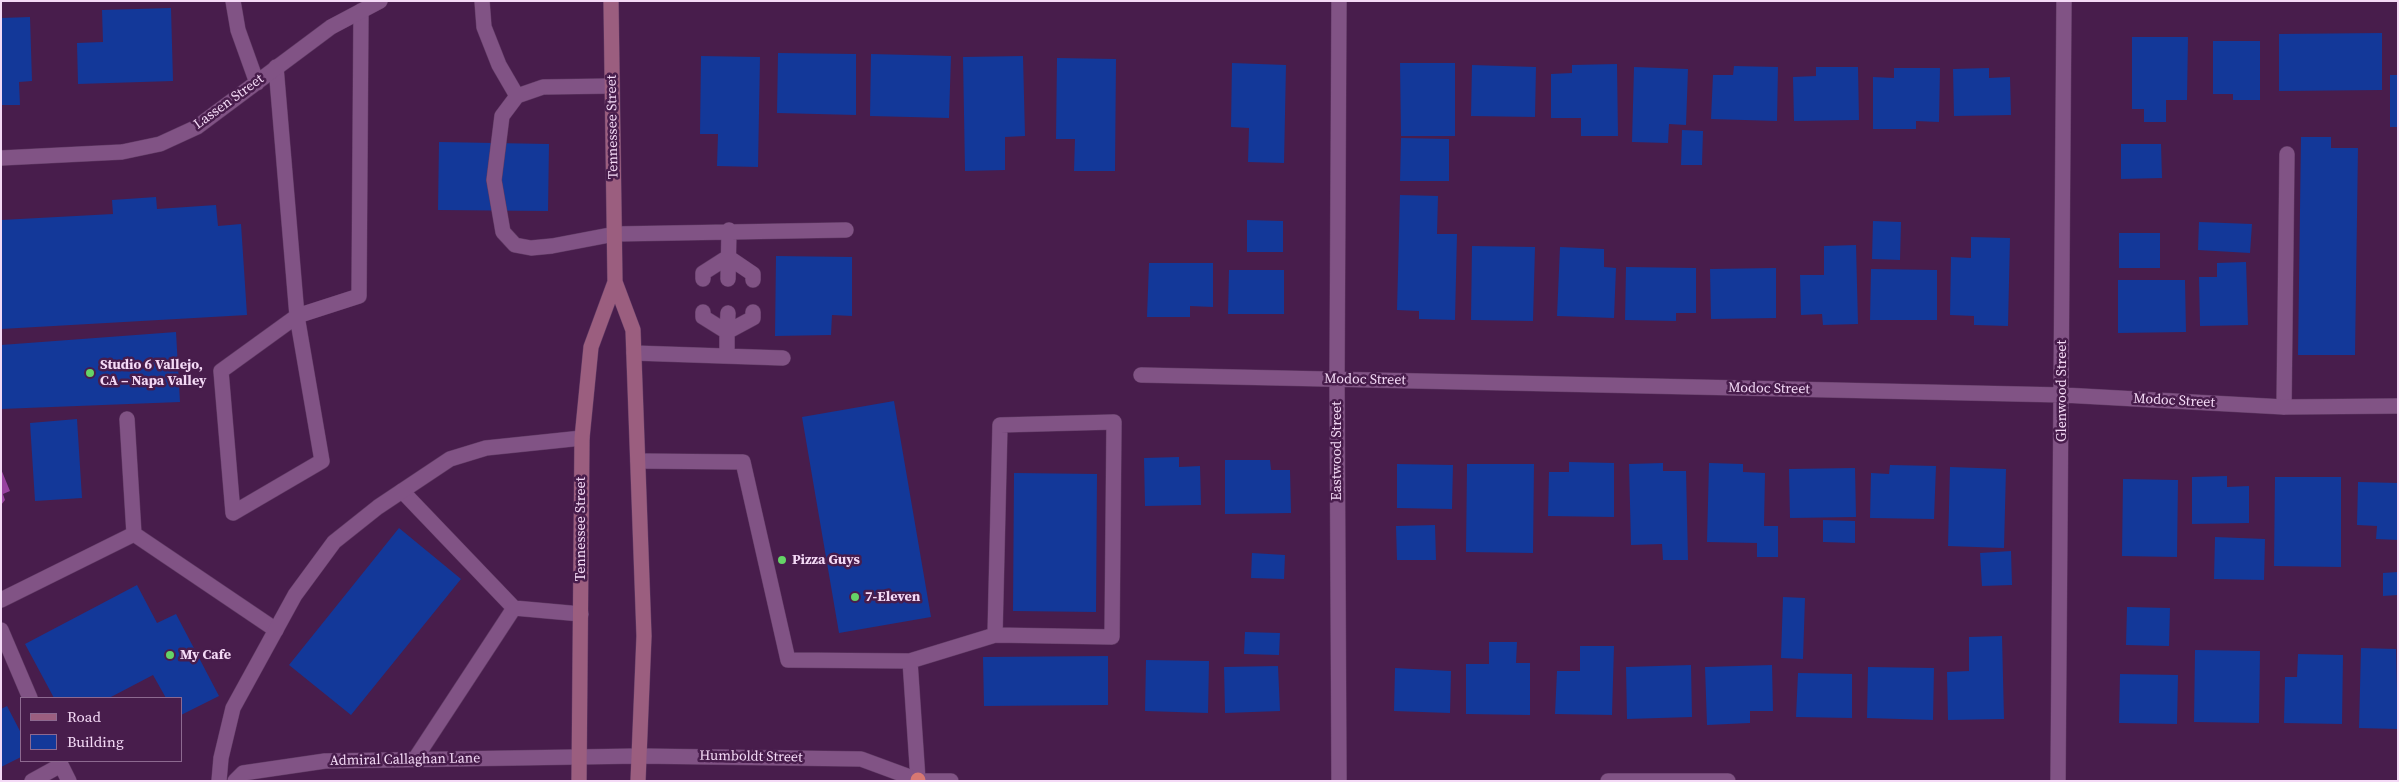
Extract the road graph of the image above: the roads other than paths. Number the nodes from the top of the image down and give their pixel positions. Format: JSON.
{"nodes":[{"id":1,"x":234,"y":1,"type":"edge"},
{"id":2,"x":380,"y":1,"type":"edge"},
{"id":3,"x":482,"y":1,"type":"edge"},
{"id":4,"x":611,"y":1,"type":"edge"},
{"id":5,"x":1339,"y":1,"type":"edge"},
{"id":6,"x":2064,"y":1,"type":"edge"},
{"id":7,"x":361,"y":11,"type":"junction"},
{"id":8,"x":276,"y":67,"type":"junction"},
{"id":9,"x":257,"y":83,"type":"junction"},
{"id":10,"x":612,"y":86,"type":"junction"},
{"id":11,"x":517,"y":96,"type":"junction"},
{"id":12,"x":2287,"y":154,"type":"dead end"},
{"id":13,"x":1,"y":158,"type":"edge"},
{"id":14,"x":729,"y":230,"type":"junction"},
{"id":15,"x":846,"y":230,"type":"dead end"},
{"id":16,"x":615,"y":234,"type":"junction"},
{"id":17,"x":728,"y":257,"type":"junction"},
{"id":18,"x":702,"y":279,"type":"dead end"},
{"id":19,"x":728,"y":279,"type":"dead end"},
{"id":20,"x":753,"y":280,"type":"dead end"},
{"id":21,"x":615,"y":282,"type":"junction"},
{"id":22,"x":702,"y":312,"type":"dead end"},
{"id":23,"x":753,"y":312,"type":"dead end"},
{"id":24,"x":728,"y":313,"type":"dead end"},
{"id":25,"x":297,"y":316,"type":"junction"},
{"id":26,"x":727,"y":332,"type":"junction"},
{"id":27,"x":634,"y":353,"type":"junction"},
{"id":28,"x":727,"y":356,"type":"junction"},
{"id":29,"x":783,"y":358,"type":"dead end"},
{"id":30,"x":1141,"y":375,"type":"dead end"},
{"id":31,"x":1336,"y":379,"type":"junction"},
{"id":32,"x":2062,"y":396,"type":"junction"},
{"id":33,"x":2284,"y":406,"type":"junction"},
{"id":34,"x":2398,"y":406,"type":"edge"},
{"id":35,"x":127,"y":419,"type":"dead end"},
{"id":36,"x":582,"y":438,"type":"junction"},
{"id":37,"x":638,"y":461,"type":"junction"},
{"id":38,"x":402,"y":491,"type":"junction"},
{"id":39,"x":134,"y":534,"type":"junction"},
{"id":40,"x":1,"y":600,"type":"edge"},
{"id":41,"x":514,"y":608,"type":"junction"},
{"id":42,"x":581,"y":614,"type":"junction"},
{"id":43,"x":1,"y":630,"type":"edge"},
{"id":44,"x":276,"y":630,"type":"junction"},
{"id":45,"x":995,"y":635,"type":"junction"},
{"id":46,"x":910,"y":661,"type":"junction"},
{"id":47,"x":30,"y":697,"type":"edge"},
{"id":48,"x":639,"y":756,"type":"junction"},
{"id":49,"x":579,"y":757,"type":"junction"},
{"id":50,"x":415,"y":759,"type":"junction"},
{"id":51,"x":60,"y":763,"type":"edge"},
{"id":52,"x":32,"y":781,"type":"edge"},
{"id":53,"x":69,"y":781,"type":"edge"},
{"id":54,"x":218,"y":781,"type":"edge"},
{"id":55,"x":235,"y":781,"type":"edge"},
{"id":56,"x":580,"y":781,"type":"edge"},
{"id":57,"x":638,"y":781,"type":"edge"},
{"id":58,"x":918,"y":781,"type":"edge"},
{"id":59,"x":951,"y":781,"type":"edge"},
{"id":60,"x":1340,"y":781,"type":"edge"},
{"id":61,"x":1608,"y":781,"type":"edge"},
{"id":62,"x":1728,"y":781,"type":"edge"},
{"id":63,"x":2058,"y":781,"type":"edge"}],
"edges":[{"from":1,"to":9,"type":"street"},
{"from":2,"to":7,"type":"street","name":"Lassen Street"},
{"from":3,"to":11,"type":"street"},
{"from":4,"to":10,"type":"main road","name":"Tennessee Street"},
{"from":5,"to":31,"type":"street","name":"Eastwood Street"},
{"from":6,"to":32,"type":"street","name":"Glenwood Street"},
{"from":7,"to":8,"type":"street","name":"Lassen Street"},
{"from":7,"to":25,"type":"street"},
{"from":8,"to":9,"type":"street","name":"Lassen Street"},
{"from":8,"to":25,"type":"street"},
{"from":9,"to":13,"type":"street","name":"Lassen Street"},
{"from":10,"to":11,"type":"street"},
{"from":10,"to":16,"type":"main road","name":"Tennessee Street"},
{"from":11,"to":16,"type":"street"},
{"from":12,"to":33,"type":"street"},
{"from":14,"to":15,"type":"street"},
{"from":14,"to":16,"type":"street"},
{"from":14,"to":17,"type":"street"},
{"from":16,"to":21,"type":"main road","name":"Tennessee Street"},
{"from":17,"to":18,"type":"street"},
{"from":17,"to":19,"type":"street"},
{"from":17,"to":20,"type":"street"},
{"from":21,"to":27,"type":"main road","name":"Tennessee Street"},
{"from":21,"to":36,"type":"main road","name":"Tennessee Street"},
{"from":22,"to":26,"type":"street"},
{"from":23,"to":26,"type":"street"},
{"from":24,"to":26,"type":"street"},
{"from":25,"to":25,"type":"street"},
{"from":26,"to":28,"type":"street"},
{"from":27,"to":28,"type":"street"},
{"from":27,"to":37,"type":"main road","name":"Tennessee Street"},
{"from":28,"to":29,"type":"street"},
{"from":30,"to":31,"type":"street","name":"Modoc Street"},
{"from":31,"to":32,"type":"street","name":"Modoc Street"},
{"from":31,"to":60,"type":"street","name":"Eastwood Street"},
{"from":32,"to":33,"type":"street","name":"Modoc Street"},
{"from":32,"to":63,"type":"street","name":"Glenwood Street"},
{"from":33,"to":34,"type":"street","name":"Modoc Street"},
{"from":35,"to":39,"type":"street"},
{"from":36,"to":38,"type":"street"},
{"from":36,"to":42,"type":"main road","name":"Tennessee Street"},
{"from":37,"to":46,"type":"street"},
{"from":37,"to":48,"type":"main road","name":"Tennessee Street"},
{"from":38,"to":41,"type":"street"},
{"from":38,"to":44,"type":"street"},
{"from":39,"to":40,"type":"street"},
{"from":39,"to":44,"type":"street"},
{"from":41,"to":42,"type":"street"},
{"from":41,"to":50,"type":"street"},
{"from":42,"to":49,"type":"main road","name":"Tennessee Street"},
{"from":43,"to":47,"type":"street"},
{"from":44,"to":54,"type":"street"},
{"from":45,"to":45,"type":"street"},
{"from":45,"to":46,"type":"street"},
{"from":46,"to":58,"type":"street"},
{"from":48,"to":49,"type":"street","name":"Humboldt Street"},
{"from":48,"to":57,"type":"main road","name":"Tennessee Street"},
{"from":48,"to":58,"type":"street","name":"Humboldt Street"},
{"from":49,"to":50,"type":"street","name":"Admiral Callaghan Lane"},
{"from":49,"to":56,"type":"main road","name":"Tennessee Street"},
{"from":50,"to":55,"type":"street","name":"Admiral Callaghan Lane"},
{"from":51,"to":52,"type":"street"},
{"from":51,"to":53,"type":"street"},
{"from":58,"to":59,"type":"street","name":"Humboldt Street"},
{"from":61,"to":62,"type":"street"}]}
